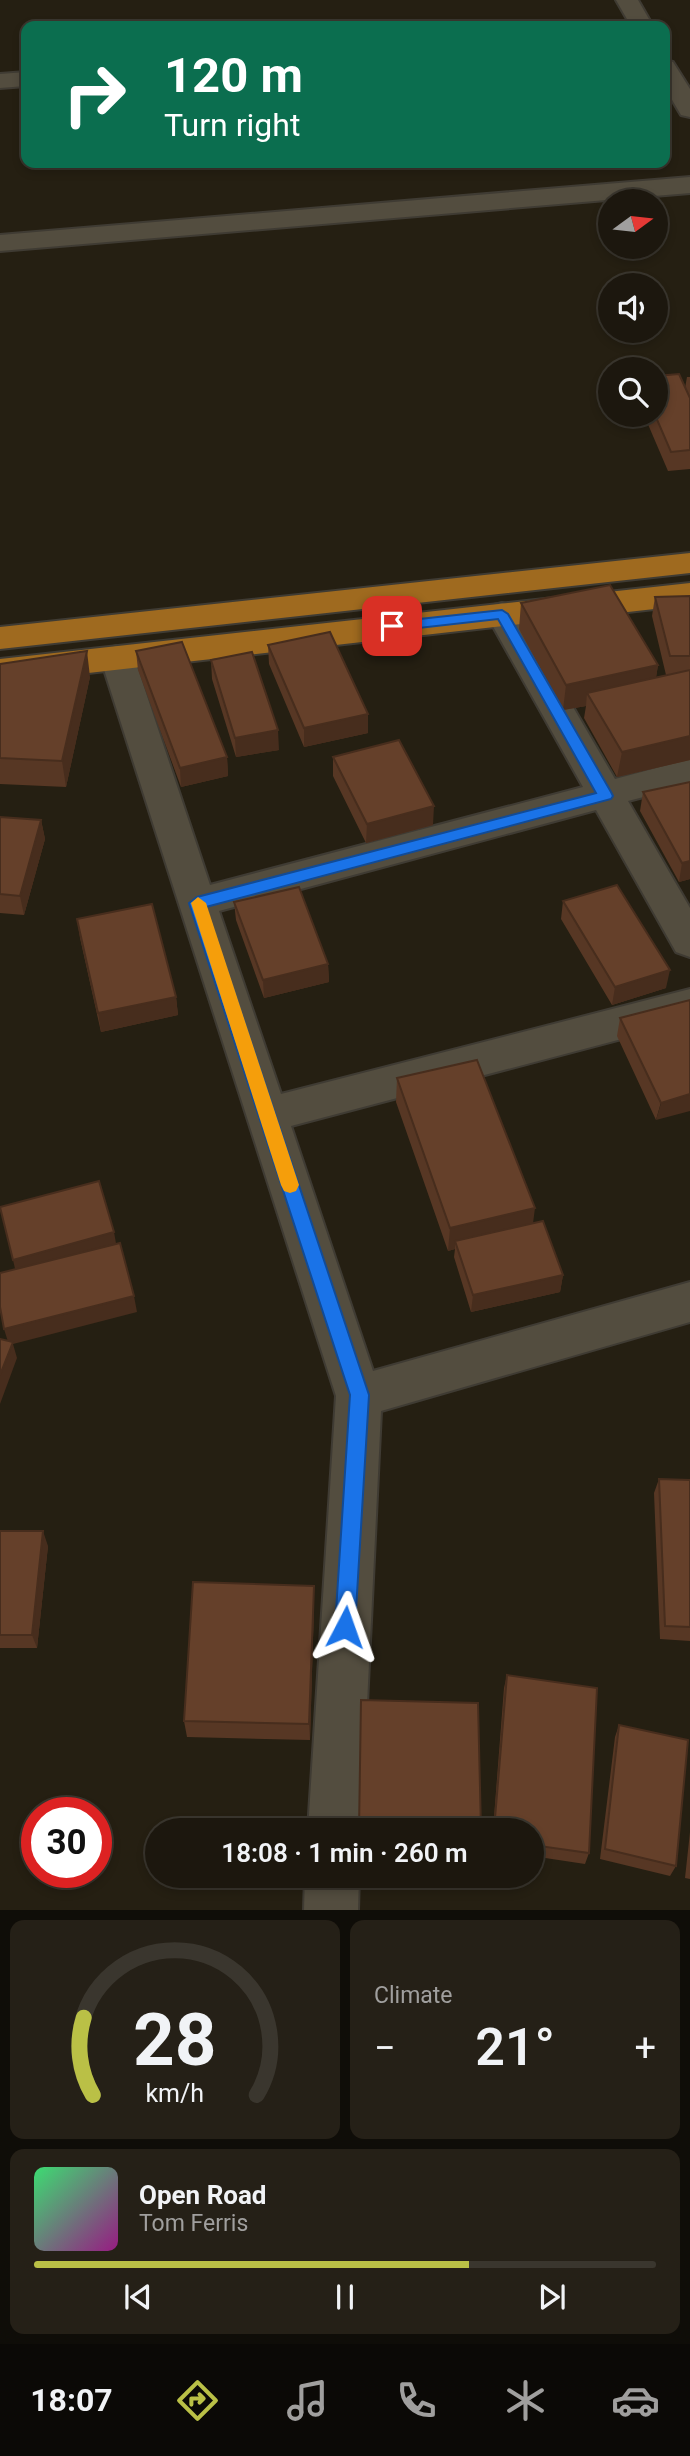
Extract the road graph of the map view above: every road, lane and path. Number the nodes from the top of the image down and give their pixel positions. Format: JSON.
{"nodes":[{"id":1,"x":627,"y":0,"type":"edge"},
{"id":2,"x":639,"y":21,"type":"edge"},
{"id":3,"x":670,"y":76,"type":"edge"},
{"id":4,"x":21,"y":79,"type":"edge"},
{"id":5,"x":0,"y":81,"type":"edge"},
{"id":6,"x":690,"y":110,"type":"edge"},
{"id":7,"x":690,"y":186,"type":"edge"},
{"id":8,"x":0,"y":243,"type":"edge"},
{"id":9,"x":690,"y":563,"type":"edge"},
{"id":10,"x":690,"y":594,"type":"edge"},
{"id":11,"x":502,"y":614,"type":"junction"},
{"id":12,"x":0,"y":638,"type":"edge"},
{"id":13,"x":117,"y":657,"type":"junction"},
{"id":14,"x":0,"y":671,"type":"edge"},
{"id":15,"x":690,"y":772,"type":"edge"},
{"id":16,"x":606,"y":796,"type":"junction"},
{"id":17,"x":197,"y":903,"type":"junction"},
{"id":18,"x":690,"y":943,"type":"edge"},
{"id":19,"x":690,"y":1005,"type":"edge"},
{"id":20,"x":267,"y":1115,"type":"junction"},
{"id":21,"x":690,"y":1302,"type":"edge"},
{"id":22,"x":359,"y":1395,"type":"junction"},
{"id":23,"x":335,"y":1818,"type":"edge"},
{"id":24,"x":332,"y":1888,"type":"edge"},
{"id":25,"x":331,"y":1910,"type":"edge"}],
"edges":[{"from":1,"to":2,"type":"street"},
{"from":3,"to":6,"type":"street"},
{"from":4,"to":5,"type":"street"},
{"from":7,"to":8,"type":"street"},
{"from":9,"to":12,"type":"highway"},
{"from":10,"to":11,"type":"highway"},
{"from":11,"to":13,"type":"highway"},
{"from":11,"to":16,"type":"street"},
{"from":13,"to":14,"type":"highway"},
{"from":13,"to":17,"type":"street"},
{"from":15,"to":16,"type":"street"},
{"from":16,"to":17,"type":"street"},
{"from":16,"to":18,"type":"street"},
{"from":17,"to":20,"type":"street"},
{"from":19,"to":20,"type":"street"},
{"from":20,"to":22,"type":"street"},
{"from":21,"to":22,"type":"street"},
{"from":22,"to":23,"type":"street"},
{"from":24,"to":25,"type":"street"}]}
